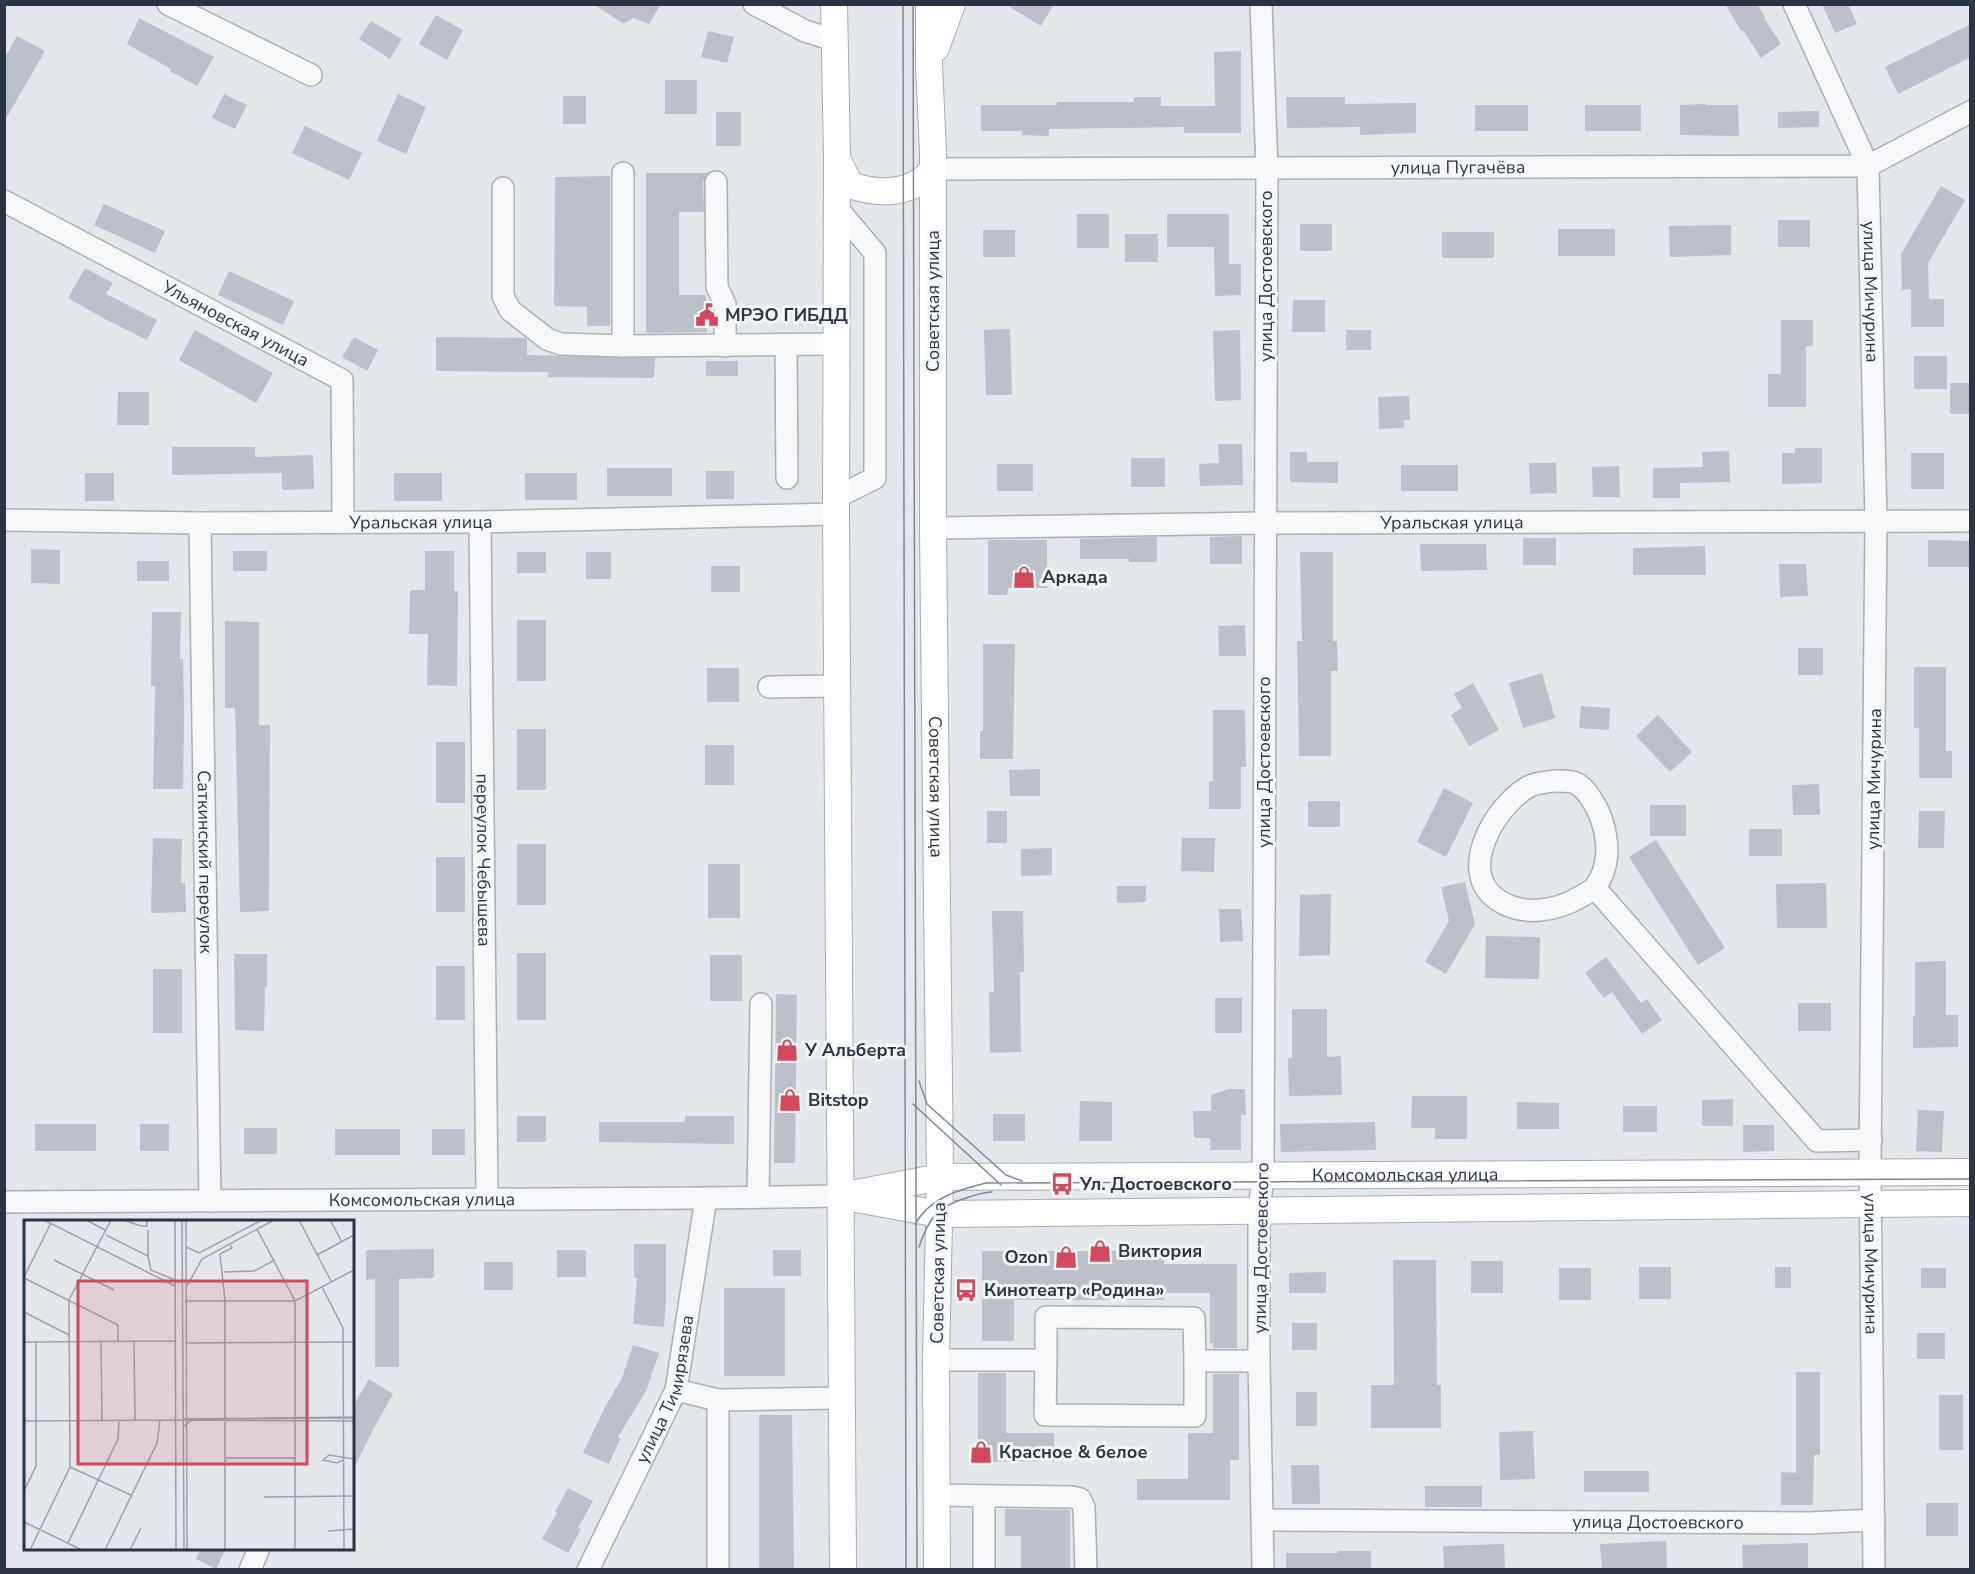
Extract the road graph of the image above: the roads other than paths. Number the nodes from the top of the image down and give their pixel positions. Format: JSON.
{"nodes":[{"id":1,"x":168,"y":4,"type":"edge"},
{"id":2,"x":754,"y":4,"type":"edge"},
{"id":3,"x":834,"y":4,"type":"edge"},
{"id":4,"x":929,"y":4,"type":"edge"},
{"id":5,"x":952,"y":4,"type":"edge"},
{"id":6,"x":1261,"y":4,"type":"edge"},
{"id":7,"x":1794,"y":4,"type":"edge"},
{"id":8,"x":834,"y":40,"type":"junction"},
{"id":9,"x":929,"y":65,"type":"junction"},
{"id":10,"x":311,"y":75,"type":"dead end"},
{"id":11,"x":1971,"y":112,"type":"edge"},
{"id":12,"x":837,"y":157,"type":"junction"},
{"id":13,"x":1868,"y":166,"type":"junction"},
{"id":14,"x":933,"y":169,"type":"junction"},
{"id":15,"x":1267,"y":169,"type":"junction"},
{"id":16,"x":623,"y":172,"type":"dead end"},
{"id":17,"x":716,"y":182,"type":"dead end"},
{"id":18,"x":503,"y":188,"type":"dead end"},
{"id":19,"x":4,"y":201,"type":"edge"},
{"id":20,"x":837,"y":208,"type":"junction"},
{"id":21,"x":786,"y":345,"type":"junction"},
{"id":22,"x":837,"y":345,"type":"junction"},
{"id":23,"x":623,"y":346,"type":"junction"},
{"id":24,"x":725,"y":346,"type":"junction"},
{"id":25,"x":787,"y":478,"type":"dead end"},
{"id":26,"x":836,"y":505,"type":"junction"},
{"id":27,"x":4,"y":520,"type":"edge"},
{"id":28,"x":1876,"y":521,"type":"junction"},
{"id":29,"x":1971,"y":521,"type":"edge"},
{"id":30,"x":343,"y":522,"type":"junction"},
{"id":31,"x":480,"y":522,"type":"junction"},
{"id":32,"x":200,"y":523,"type":"junction"},
{"id":33,"x":1265,"y":523,"type":"junction"},
{"id":34,"x":933,"y":528,"type":"junction"},
{"id":35,"x":837,"y":686,"type":"junction"},
{"id":36,"x":769,"y":687,"type":"dead end"},
{"id":37,"x":1595,"y":888,"type":"junction"},
{"id":38,"x":761,"y":1004,"type":"dead end"},
{"id":39,"x":1871,"y":1140,"type":"junction"},
{"id":40,"x":1870,"y":1172,"type":"junction"},
{"id":41,"x":1971,"y":1172,"type":"edge"},
{"id":42,"x":1263,"y":1176,"type":"junction"},
{"id":43,"x":940,"y":1177,"type":"junction"},
{"id":44,"x":841,"y":1196,"type":"junction"},
{"id":45,"x":758,"y":1197,"type":"junction"},
{"id":46,"x":487,"y":1198,"type":"junction"},
{"id":47,"x":706,"y":1198,"type":"junction"},
{"id":48,"x":210,"y":1201,"type":"junction"},
{"id":49,"x":4,"y":1202,"type":"edge"},
{"id":50,"x":1870,"y":1203,"type":"junction"},
{"id":51,"x":1971,"y":1203,"type":"edge"},
{"id":52,"x":351,"y":1211,"type":"edge"},
{"id":53,"x":1259,"y":1211,"type":"junction"},
{"id":54,"x":939,"y":1214,"type":"junction"},
{"id":55,"x":936,"y":1360,"type":"junction"},
{"id":56,"x":1046,"y":1360,"type":"junction"},
{"id":57,"x":1195,"y":1361,"type":"junction"},
{"id":58,"x":1259,"y":1361,"type":"junction"},
{"id":59,"x":676,"y":1390,"type":"junction"},
{"id":60,"x":842,"y":1398,"type":"junction"},
{"id":61,"x":718,"y":1400,"type":"junction"},
{"id":62,"x":936,"y":1495,"type":"junction"},
{"id":63,"x":984,"y":1496,"type":"junction"},
{"id":64,"x":1262,"y":1520,"type":"junction"},
{"id":65,"x":1874,"y":1520,"type":"junction"},
{"id":66,"x":259,"y":1550,"type":"edge"},
{"id":67,"x":250,"y":1569,"type":"edge"},
{"id":68,"x":588,"y":1569,"type":"edge"},
{"id":69,"x":718,"y":1569,"type":"edge"},
{"id":70,"x":843,"y":1569,"type":"edge"},
{"id":71,"x":937,"y":1569,"type":"edge"},
{"id":72,"x":984,"y":1569,"type":"edge"},
{"id":73,"x":1086,"y":1569,"type":"edge"},
{"id":74,"x":1263,"y":1569,"type":"edge"},
{"id":75,"x":1874,"y":1569,"type":"edge"}],
"edges":[{"from":1,"to":10,"type":"street"},
{"from":2,"to":8,"type":"street"},
{"from":3,"to":8,"type":"main road"},
{"from":4,"to":9,"type":"main road","name":"Советская улица"},
{"from":5,"to":9,"type":"main road"},
{"from":6,"to":15,"type":"street","name":"улица Достоевского"},
{"from":7,"to":13,"type":"street","name":"улица Мичурина"},
{"from":8,"to":12,"type":"main road"},
{"from":9,"to":14,"type":"main road","name":"Советская улица"},
{"from":11,"to":13,"type":"street","name":"улица Пугачёва"},
{"from":12,"to":14,"type":"main road"},
{"from":12,"to":20,"type":"main road"},
{"from":13,"to":15,"type":"street","name":"улица Пугачёва"},
{"from":13,"to":28,"type":"street","name":"улица Мичурина"},
{"from":14,"to":15,"type":"street","name":"улица Пугачёва"},
{"from":14,"to":34,"type":"main road","name":"Советская улица"},
{"from":15,"to":33,"type":"street","name":"улица Достоевского"},
{"from":16,"to":23,"type":"street"},
{"from":17,"to":24,"type":"street"},
{"from":18,"to":23,"type":"street"},
{"from":19,"to":30,"type":"street","name":"Ульяновская улица"},
{"from":20,"to":22,"type":"main road"},
{"from":20,"to":26,"type":"street"},
{"from":21,"to":22,"type":"street"},
{"from":21,"to":24,"type":"street"},
{"from":21,"to":25,"type":"street"},
{"from":22,"to":26,"type":"main road"},
{"from":23,"to":24,"type":"street"},
{"from":26,"to":31,"type":"street","name":"Уральская улица"},
{"from":26,"to":35,"type":"main road"},
{"from":27,"to":32,"type":"street","name":"Уральская улица"},
{"from":28,"to":29,"type":"street","name":"Уральская улица"},
{"from":28,"to":33,"type":"street","name":"Уральская улица"},
{"from":28,"to":39,"type":"street","name":"улица Мичурина"},
{"from":30,"to":31,"type":"street","name":"Уральская улица"},
{"from":30,"to":32,"type":"street","name":"Уральская улица"},
{"from":31,"to":46,"type":"street","name":"переулок Чебышева"},
{"from":32,"to":48,"type":"street","name":"Саткинский переулок"},
{"from":33,"to":34,"type":"street","name":"Уральская улица"},
{"from":33,"to":42,"type":"street","name":"улица Достоевского"},
{"from":34,"to":43,"type":"main road","name":"Советская улица"},
{"from":35,"to":36,"type":"street"},
{"from":35,"to":44,"type":"main road"},
{"from":37,"to":37,"type":"street"},
{"from":37,"to":39,"type":"street"},
{"from":38,"to":45,"type":"street"},
{"from":39,"to":40,"type":"street","name":"улица Мичурина"},
{"from":40,"to":41,"type":"main road","name":"Комсомольская улица"},
{"from":40,"to":42,"type":"main road","name":"Комсомольская улица"},
{"from":40,"to":50,"type":"street","name":"улица Мичурина"},
{"from":42,"to":43,"type":"main road","name":"Комсомольская улица"},
{"from":42,"to":53,"type":"street","name":"улица Достоевского"},
{"from":43,"to":44,"type":"main road","name":"Комсомольская улица"},
{"from":43,"to":54,"type":"main road","name":"Советская улица"},
{"from":44,"to":45,"type":"street","name":"Комсомольская улица"},
{"from":44,"to":54,"type":"main road","name":"Комсомольская улица"},
{"from":44,"to":60,"type":"main road"},
{"from":45,"to":47,"type":"street","name":"Комсомольская улица"},
{"from":46,"to":47,"type":"street","name":"Комсомольская улица"},
{"from":46,"to":52,"type":"street","name":"Комсомольская улица"},
{"from":47,"to":59,"type":"street","name":"улица Тимирязева"},
{"from":48,"to":49,"type":"street","name":"Комсомольская улица"},
{"from":48,"to":52,"type":"street","name":"Комсомольская улица"},
{"from":50,"to":51,"type":"main road","name":"Комсомольская улица"},
{"from":50,"to":53,"type":"main road","name":"Комсомольская улица"},
{"from":50,"to":65,"type":"street","name":"улица Мичурина"},
{"from":53,"to":54,"type":"main road","name":"Комсомольская улица"},
{"from":53,"to":58,"type":"street","name":"улица Достоевского"},
{"from":54,"to":55,"type":"main road","name":"Советская улица"},
{"from":55,"to":56,"type":"street"},
{"from":55,"to":62,"type":"main road","name":"Советская улица"},
{"from":56,"to":57,"type":"street"},
{"from":56,"to":57,"type":"street"},
{"from":57,"to":58,"type":"street"},
{"from":58,"to":64,"type":"street","name":"улица Достоевского"},
{"from":59,"to":61,"type":"street"},
{"from":59,"to":68,"type":"street","name":"улица Тимирязева"},
{"from":60,"to":61,"type":"street"},
{"from":60,"to":70,"type":"main road"},
{"from":61,"to":69,"type":"street"},
{"from":62,"to":63,"type":"street"},
{"from":62,"to":71,"type":"main road","name":"Советская улица"},
{"from":63,"to":72,"type":"street"},
{"from":63,"to":73,"type":"street"},
{"from":64,"to":65,"type":"street","name":"улица Достоевского"},
{"from":64,"to":74,"type":"street","name":"улица Достоевского"},
{"from":65,"to":75,"type":"street","name":"улица Мичурина"},
{"from":66,"to":67,"type":"street"}]}
